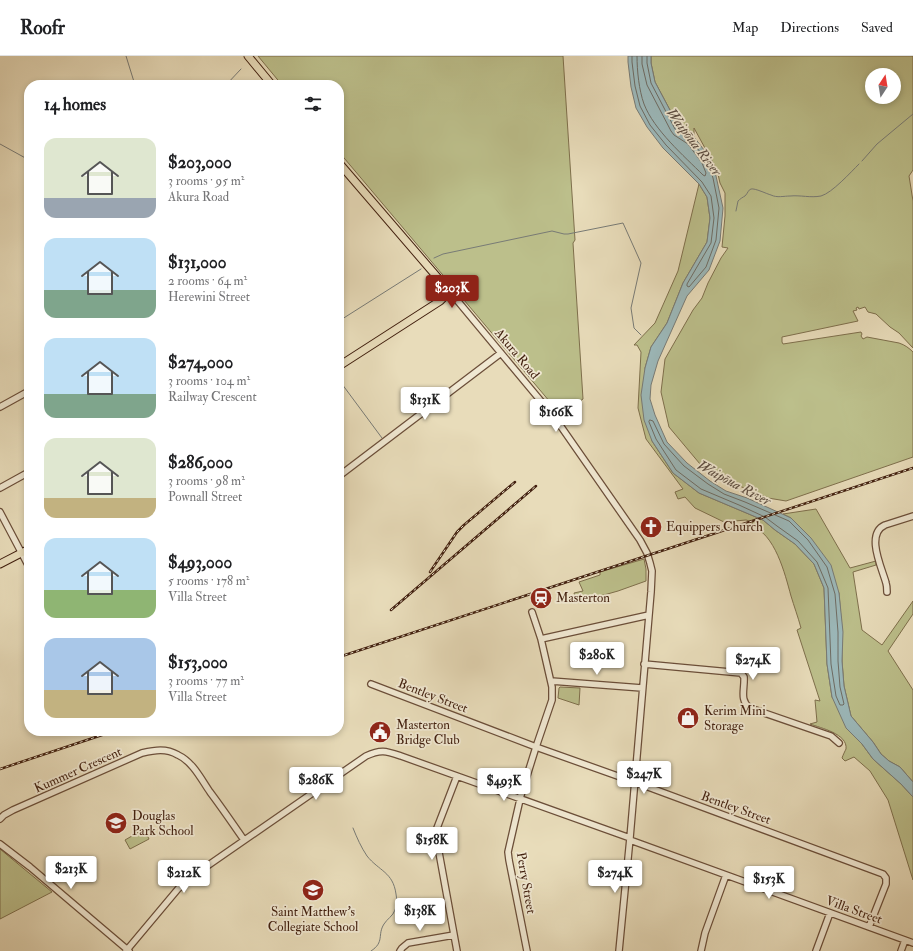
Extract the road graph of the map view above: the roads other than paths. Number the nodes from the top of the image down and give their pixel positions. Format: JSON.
{"nodes":[{"id":1,"x":248,"y":56,"type":"edge"},
{"id":2,"x":268,"y":80,"type":"edge"},
{"id":3,"x":344,"y":169,"type":"edge"},
{"id":4,"x":446,"y":294,"type":"junction"},
{"id":5,"x":501,"y":353,"type":"junction"},
{"id":6,"x":344,"y":363,"type":"edge"},
{"id":7,"x":24,"y":394,"type":"edge"},
{"id":8,"x":0,"y":407,"type":"edge"},
{"id":9,"x":344,"y":472,"type":"edge"},
{"id":10,"x":24,"y":475,"type":"edge"},
{"id":11,"x":0,"y":488,"type":"edge"},
{"id":12,"x":0,"y":512,"type":"edge"},
{"id":13,"x":913,"y":516,"type":"edge"},
{"id":14,"x":22,"y":553,"type":"junction"},
{"id":15,"x":24,"y":557,"type":"edge"},
{"id":16,"x":0,"y":564,"type":"edge"},
{"id":17,"x":887,"y":592,"type":"dead end"},
{"id":18,"x":532,"y":612,"type":"dead end"},
{"id":19,"x":649,"y":615,"type":"junction"},
{"id":20,"x":541,"y":639,"type":"junction"},
{"id":21,"x":644,"y":664,"type":"junction"},
{"id":22,"x":551,"y":681,"type":"junction"},
{"id":23,"x":371,"y":684,"type":"dead end"},
{"id":24,"x":642,"y":688,"type":"junction"},
{"id":25,"x":839,"y":743,"type":"dead end"},
{"id":26,"x":536,"y":747,"type":"junction"},
{"id":27,"x":457,"y":776,"type":"junction"},
{"id":28,"x":634,"y":782,"type":"junction"},
{"id":29,"x":520,"y":799,"type":"junction"},
{"id":30,"x":0,"y":819,"type":"edge"},
{"id":31,"x":630,"y":839,"type":"junction"},
{"id":32,"x":244,"y":840,"type":"junction"},
{"id":33,"x":0,"y":844,"type":"edge"},
{"id":34,"x":726,"y":875,"type":"junction"},
{"id":35,"x":830,"y":913,"type":"junction"},
{"id":36,"x":869,"y":927,"type":"junction"},
{"id":37,"x":454,"y":935,"type":"junction"},
{"id":38,"x":905,"y":940,"type":"junction"},
{"id":39,"x":913,"y":943,"type":"edge"},
{"id":40,"x":128,"y":950,"type":"edge"},
{"id":41,"x":400,"y":951,"type":"edge"},
{"id":42,"x":457,"y":951,"type":"edge"},
{"id":43,"x":527,"y":951,"type":"edge"},
{"id":44,"x":619,"y":951,"type":"edge"},
{"id":45,"x":701,"y":951,"type":"edge"},
{"id":46,"x":816,"y":951,"type":"edge"},
{"id":47,"x":901,"y":951,"type":"edge"}],
"edges":[{"from":1,"to":2,"type":"main road"},
{"from":3,"to":4,"type":"main road","name":"Akura Road"},
{"from":4,"to":5,"type":"street","name":"Akura Road"},
{"from":4,"to":6,"type":"main road"},
{"from":5,"to":9,"type":"street"},
{"from":5,"to":19,"type":"street","name":"Akura Road"},
{"from":7,"to":8,"type":"street"},
{"from":10,"to":11,"type":"street"},
{"from":12,"to":14,"type":"street"},
{"from":13,"to":17,"type":"street"},
{"from":14,"to":15,"type":"street"},
{"from":14,"to":16,"type":"main road"},
{"from":18,"to":20,"type":"street","name":"Perry Street"},
{"from":19,"to":20,"type":"street"},
{"from":19,"to":21,"type":"street","name":"Akura Road"},
{"from":20,"to":22,"type":"street","name":"Perry Street"},
{"from":21,"to":24,"type":"street","name":"Akura Road"},
{"from":21,"to":25,"type":"street"},
{"from":22,"to":24,"type":"street"},
{"from":22,"to":26,"type":"street","name":"Perry Street"},
{"from":23,"to":26,"type":"street","name":"Bentley Street"},
{"from":24,"to":28,"type":"street","name":"Akura Road"},
{"from":26,"to":28,"type":"street","name":"Bentley Street"},
{"from":26,"to":29,"type":"street","name":"Perry Street"},
{"from":27,"to":29,"type":"street","name":"Villa Street"},
{"from":27,"to":32,"type":"street","name":"Villa Street"},
{"from":27,"to":37,"type":"street"},
{"from":28,"to":31,"type":"street","name":"Akura Road"},
{"from":28,"to":36,"type":"street","name":"Bentley Street"},
{"from":29,"to":31,"type":"street","name":"Villa Street"},
{"from":29,"to":43,"type":"street","name":"Perry Street"},
{"from":30,"to":32,"type":"street","name":"Kummer Crescent"},
{"from":31,"to":34,"type":"street","name":"Villa Street"},
{"from":31,"to":44,"type":"street","name":"Akura Road"},
{"from":32,"to":40,"type":"street"},
{"from":33,"to":40,"type":"street"},
{"from":34,"to":35,"type":"street","name":"Villa Street"},
{"from":34,"to":45,"type":"street"},
{"from":35,"to":36,"type":"street","name":"Villa Street"},
{"from":35,"to":46,"type":"street"},
{"from":36,"to":38,"type":"street","name":"Villa Street"},
{"from":37,"to":41,"type":"street"},
{"from":37,"to":42,"type":"street"},
{"from":38,"to":39,"type":"street","name":"Villa Street"},
{"from":38,"to":47,"type":"street"}]}
